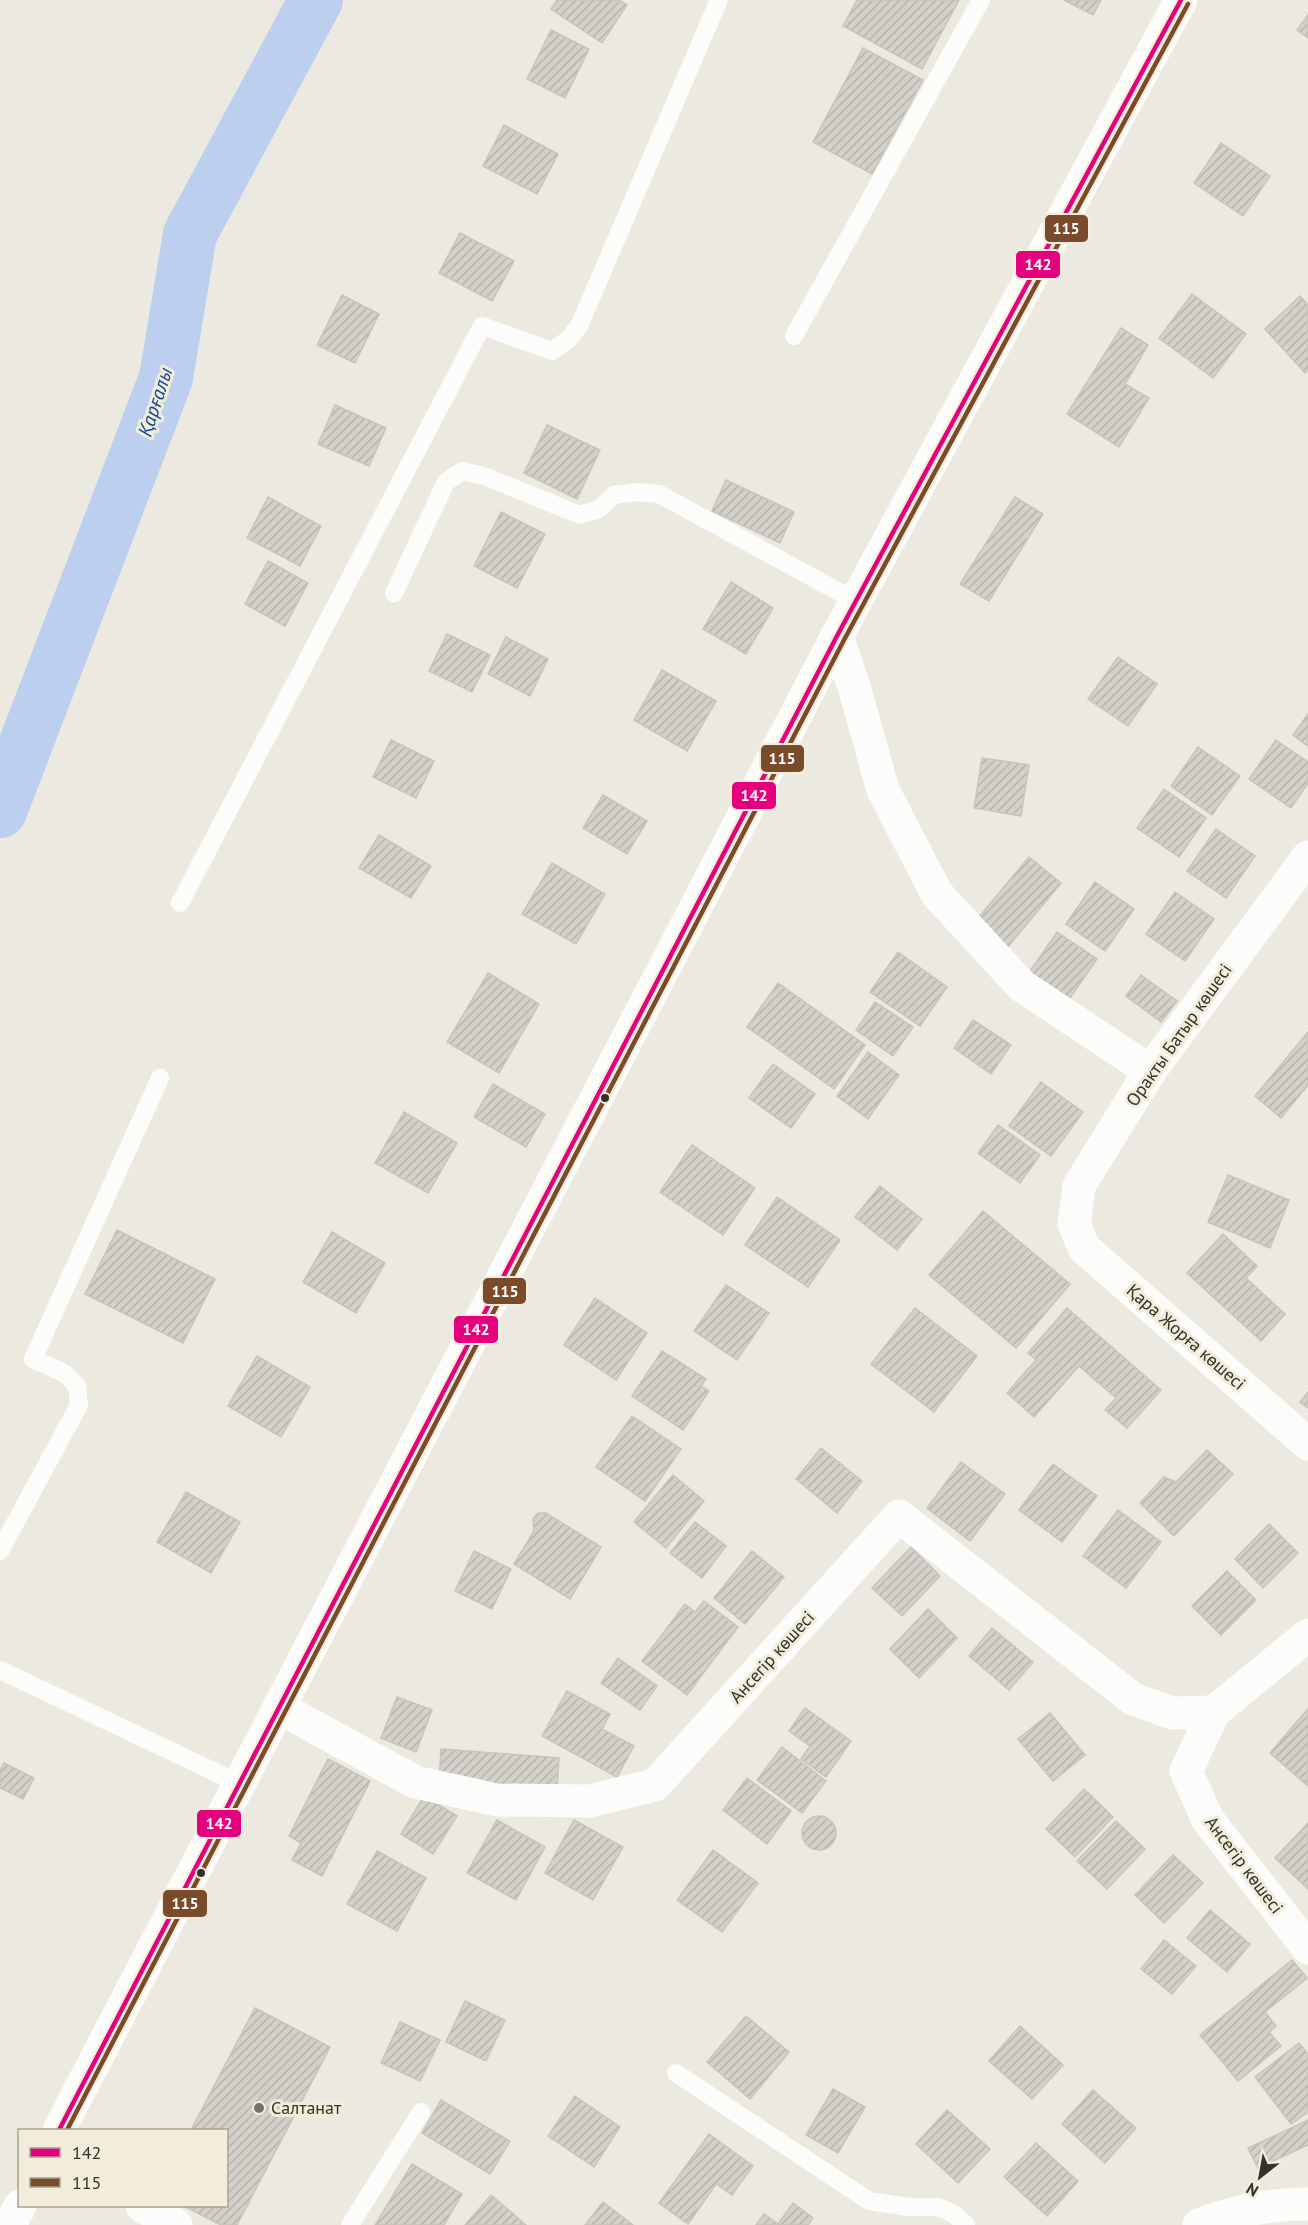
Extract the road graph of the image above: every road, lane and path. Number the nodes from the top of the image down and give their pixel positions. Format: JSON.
{"nodes":[{"id":1,"x":719,"y":0,"type":"edge"},
{"id":2,"x":981,"y":0,"type":"edge"},
{"id":3,"x":1183,"y":2,"type":"edge"},
{"id":4,"x":794,"y":336,"type":"dead end"},
{"id":5,"x":394,"y":593,"type":"dead end"},
{"id":6,"x":856,"y":601,"type":"junction"},
{"id":7,"x":837,"y":636,"type":"junction"},
{"id":8,"x":1306,"y":862,"type":"edge"},
{"id":9,"x":180,"y":903,"type":"dead end"},
{"id":10,"x":1150,"y":1071,"type":"junction"},
{"id":11,"x":160,"y":1078,"type":"dead end"},
{"id":12,"x":1074,"y":1224,"type":"joint"},
{"id":13,"x":1308,"y":1444,"type":"edge"},
{"id":14,"x":0,"y":1551,"type":"edge"},
{"id":15,"x":1308,"y":1635,"type":"edge"},
{"id":16,"x":0,"y":1670,"type":"edge"},
{"id":17,"x":280,"y":1708,"type":"junction"},
{"id":18,"x":1214,"y":1712,"type":"junction"},
{"id":19,"x":240,"y":1784,"type":"junction"},
{"id":20,"x":1308,"y":1948,"type":"edge"},
{"id":21,"x":676,"y":2073,"type":"dead end"},
{"id":22,"x":421,"y":2112,"type":"dead end"},
{"id":23,"x":60,"y":2129,"type":"edge"},
{"id":24,"x":1308,"y":2204,"type":"edge"},
{"id":25,"x":19,"y":2207,"type":"edge"},
{"id":26,"x":145,"y":2207,"type":"edge"},
{"id":27,"x":10,"y":2225,"type":"edge"},
{"id":28,"x":176,"y":2225,"type":"edge"},
{"id":29,"x":350,"y":2225,"type":"edge"},
{"id":30,"x":966,"y":2225,"type":"edge"},
{"id":31,"x":1199,"y":2225,"type":"edge"}],
"edges":[{"from":1,"to":9,"type":"lane"},
{"from":2,"to":4,"type":"lane"},
{"from":3,"to":6,"type":"street"},
{"from":5,"to":6,"type":"lane"},
{"from":6,"to":7,"type":"street"},
{"from":7,"to":10,"type":"street"},
{"from":7,"to":17,"type":"street"},
{"from":8,"to":10,"type":"street","name":"Оракты Батыр көшесі"},
{"from":10,"to":12,"type":"street","name":"Оракты Батыр көшесі"},
{"from":11,"to":14,"type":"lane"},
{"from":12,"to":13,"type":"street","name":"Қара Жорға көшесі"},
{"from":15,"to":18,"type":"street","name":"Ансегір көшесі"},
{"from":16,"to":19,"type":"lane"},
{"from":17,"to":18,"type":"street","name":"Ансегір көшесі"},
{"from":17,"to":19,"type":"street"},
{"from":18,"to":20,"type":"street","name":"Ансегір көшесі"},
{"from":19,"to":23,"type":"street"},
{"from":21,"to":30,"type":"lane"},
{"from":22,"to":29,"type":"lane"},
{"from":24,"to":31,"type":"street"},
{"from":25,"to":27,"type":"street"},
{"from":26,"to":28,"type":"street"}]}
